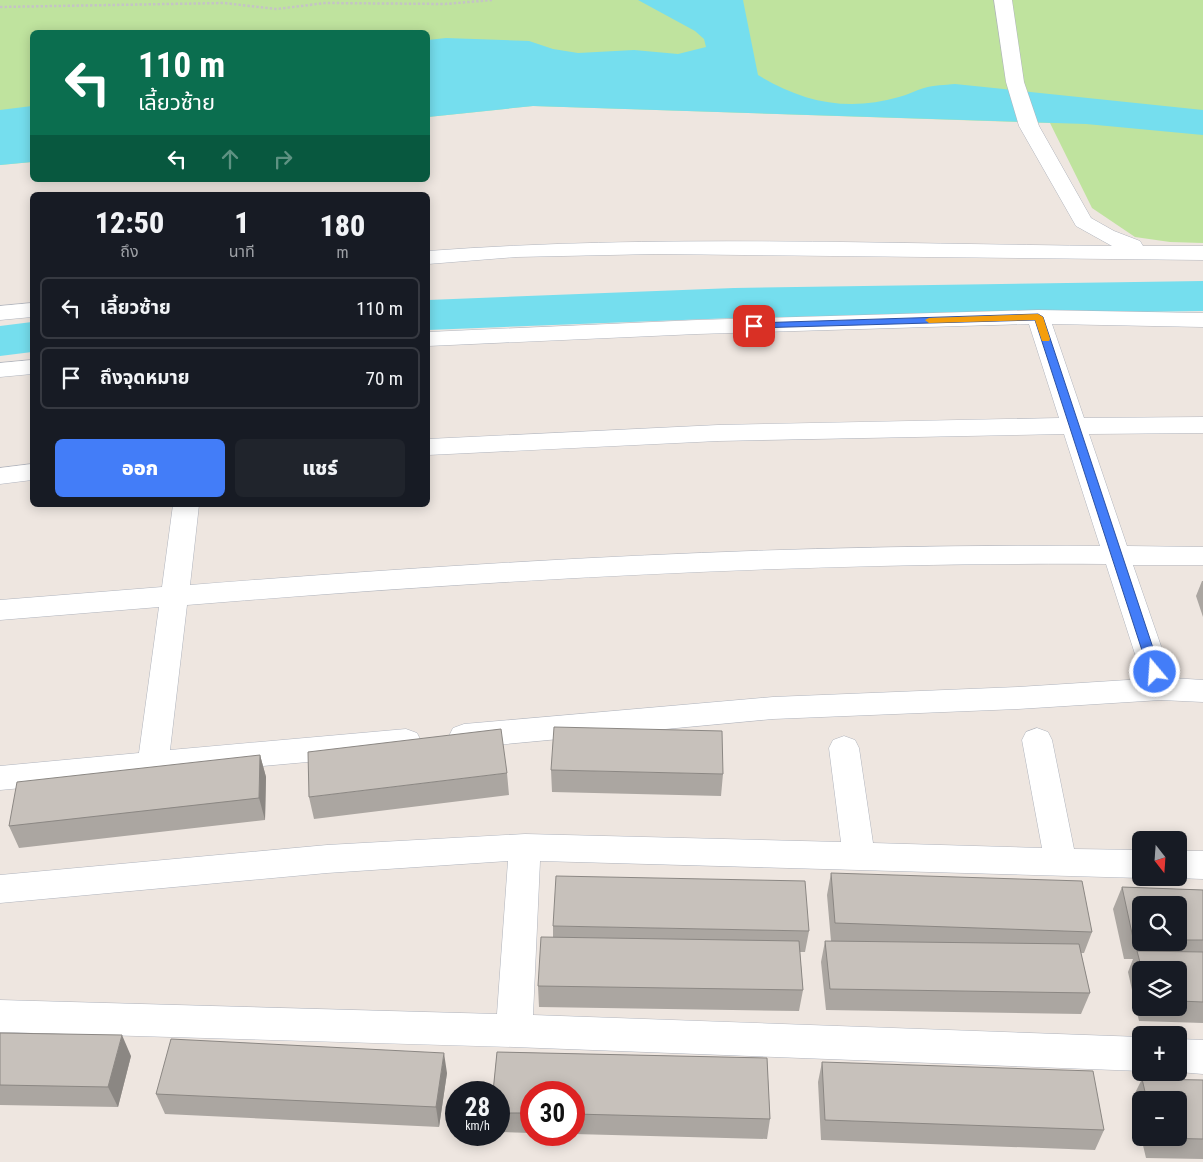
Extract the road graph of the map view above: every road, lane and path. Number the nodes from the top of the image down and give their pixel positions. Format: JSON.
{"nodes":[{"id":1,"x":492,"y":0,"type":"edge"},
{"id":2,"x":1003,"y":0,"type":"edge"},
{"id":3,"x":0,"y":7,"type":"edge"},
{"id":4,"x":1083,"y":222,"type":"junction"},
{"id":5,"x":1054,"y":250,"type":"junction"},
{"id":6,"x":1147,"y":252,"type":"junction"},
{"id":7,"x":1203,"y":253,"type":"edge"},
{"id":8,"x":430,"y":258,"type":"edge"},
{"id":9,"x":30,"y":310,"type":"edge"},
{"id":10,"x":0,"y":313,"type":"edge"},
{"id":11,"x":1038,"y":317,"type":"junction"},
{"id":12,"x":1203,"y":320,"type":"edge"},
{"id":13,"x":430,"y":339,"type":"edge"},
{"id":14,"x":30,"y":367,"type":"edge"},
{"id":15,"x":0,"y":370,"type":"edge"},
{"id":16,"x":1203,"y":425,"type":"edge"},
{"id":17,"x":1074,"y":426,"type":"junction"},
{"id":18,"x":430,"y":447,"type":"edge"},
{"id":19,"x":30,"y":472,"type":"edge"},
{"id":20,"x":0,"y":476,"type":"edge"},
{"id":21,"x":186,"y":507,"type":"edge"},
{"id":22,"x":1117,"y":555,"type":"junction"},
{"id":23,"x":1203,"y":556,"type":"edge"},
{"id":24,"x":174,"y":597,"type":"junction"},
{"id":25,"x":0,"y":610,"type":"edge"},
{"id":26,"x":1161,"y":689,"type":"junction"},
{"id":27,"x":1203,"y":691,"type":"edge"},
{"id":28,"x":1037,"y":740,"type":"dead end"},
{"id":29,"x":844,"y":748,"type":"dead end"},
{"id":30,"x":154,"y":764,"type":"junction"},
{"id":31,"x":0,"y":778,"type":"edge"},
{"id":32,"x":525,"y":847,"type":"junction"},
{"id":33,"x":859,"y":856,"type":"junction"},
{"id":34,"x":1061,"y":862,"type":"junction"},
{"id":35,"x":1132,"y":864,"type":"edge"},
{"id":36,"x":1188,"y":864,"type":"edge"},
{"id":37,"x":1203,"y":865,"type":"edge"},
{"id":38,"x":0,"y":889,"type":"edge"},
{"id":39,"x":0,"y":1016,"type":"edge"},
{"id":40,"x":514,"y":1032,"type":"junction"},
{"id":41,"x":1132,"y":1054,"type":"edge"},
{"id":42,"x":1187,"y":1056,"type":"edge"},
{"id":43,"x":1203,"y":1057,"type":"edge"}],
"edges":[{"from":1,"to":3,"type":"path"},
{"from":2,"to":4,"type":"street"},
{"from":4,"to":5,"type":"street"},
{"from":4,"to":6,"type":"street"},
{"from":5,"to":6,"type":"street"},
{"from":5,"to":8,"type":"street"},
{"from":6,"to":7,"type":"street"},
{"from":9,"to":10,"type":"street"},
{"from":11,"to":12,"type":"street"},
{"from":11,"to":13,"type":"street"},
{"from":11,"to":17,"type":"street"},
{"from":14,"to":15,"type":"street"},
{"from":16,"to":17,"type":"street"},
{"from":17,"to":18,"type":"street"},
{"from":17,"to":22,"type":"street"},
{"from":19,"to":20,"type":"street"},
{"from":21,"to":24,"type":"street"},
{"from":22,"to":23,"type":"street"},
{"from":22,"to":24,"type":"street"},
{"from":22,"to":26,"type":"street"},
{"from":24,"to":25,"type":"street"},
{"from":24,"to":30,"type":"street"},
{"from":26,"to":27,"type":"street"},
{"from":26,"to":30,"type":"street"},
{"from":28,"to":34,"type":"street"},
{"from":29,"to":33,"type":"street"},
{"from":30,"to":31,"type":"street"},
{"from":32,"to":33,"type":"street"},
{"from":32,"to":38,"type":"street"},
{"from":32,"to":40,"type":"street"},
{"from":33,"to":34,"type":"street"},
{"from":34,"to":35,"type":"street"},
{"from":36,"to":37,"type":"street"},
{"from":39,"to":40,"type":"street"},
{"from":40,"to":41,"type":"street"},
{"from":42,"to":43,"type":"street"}]}
